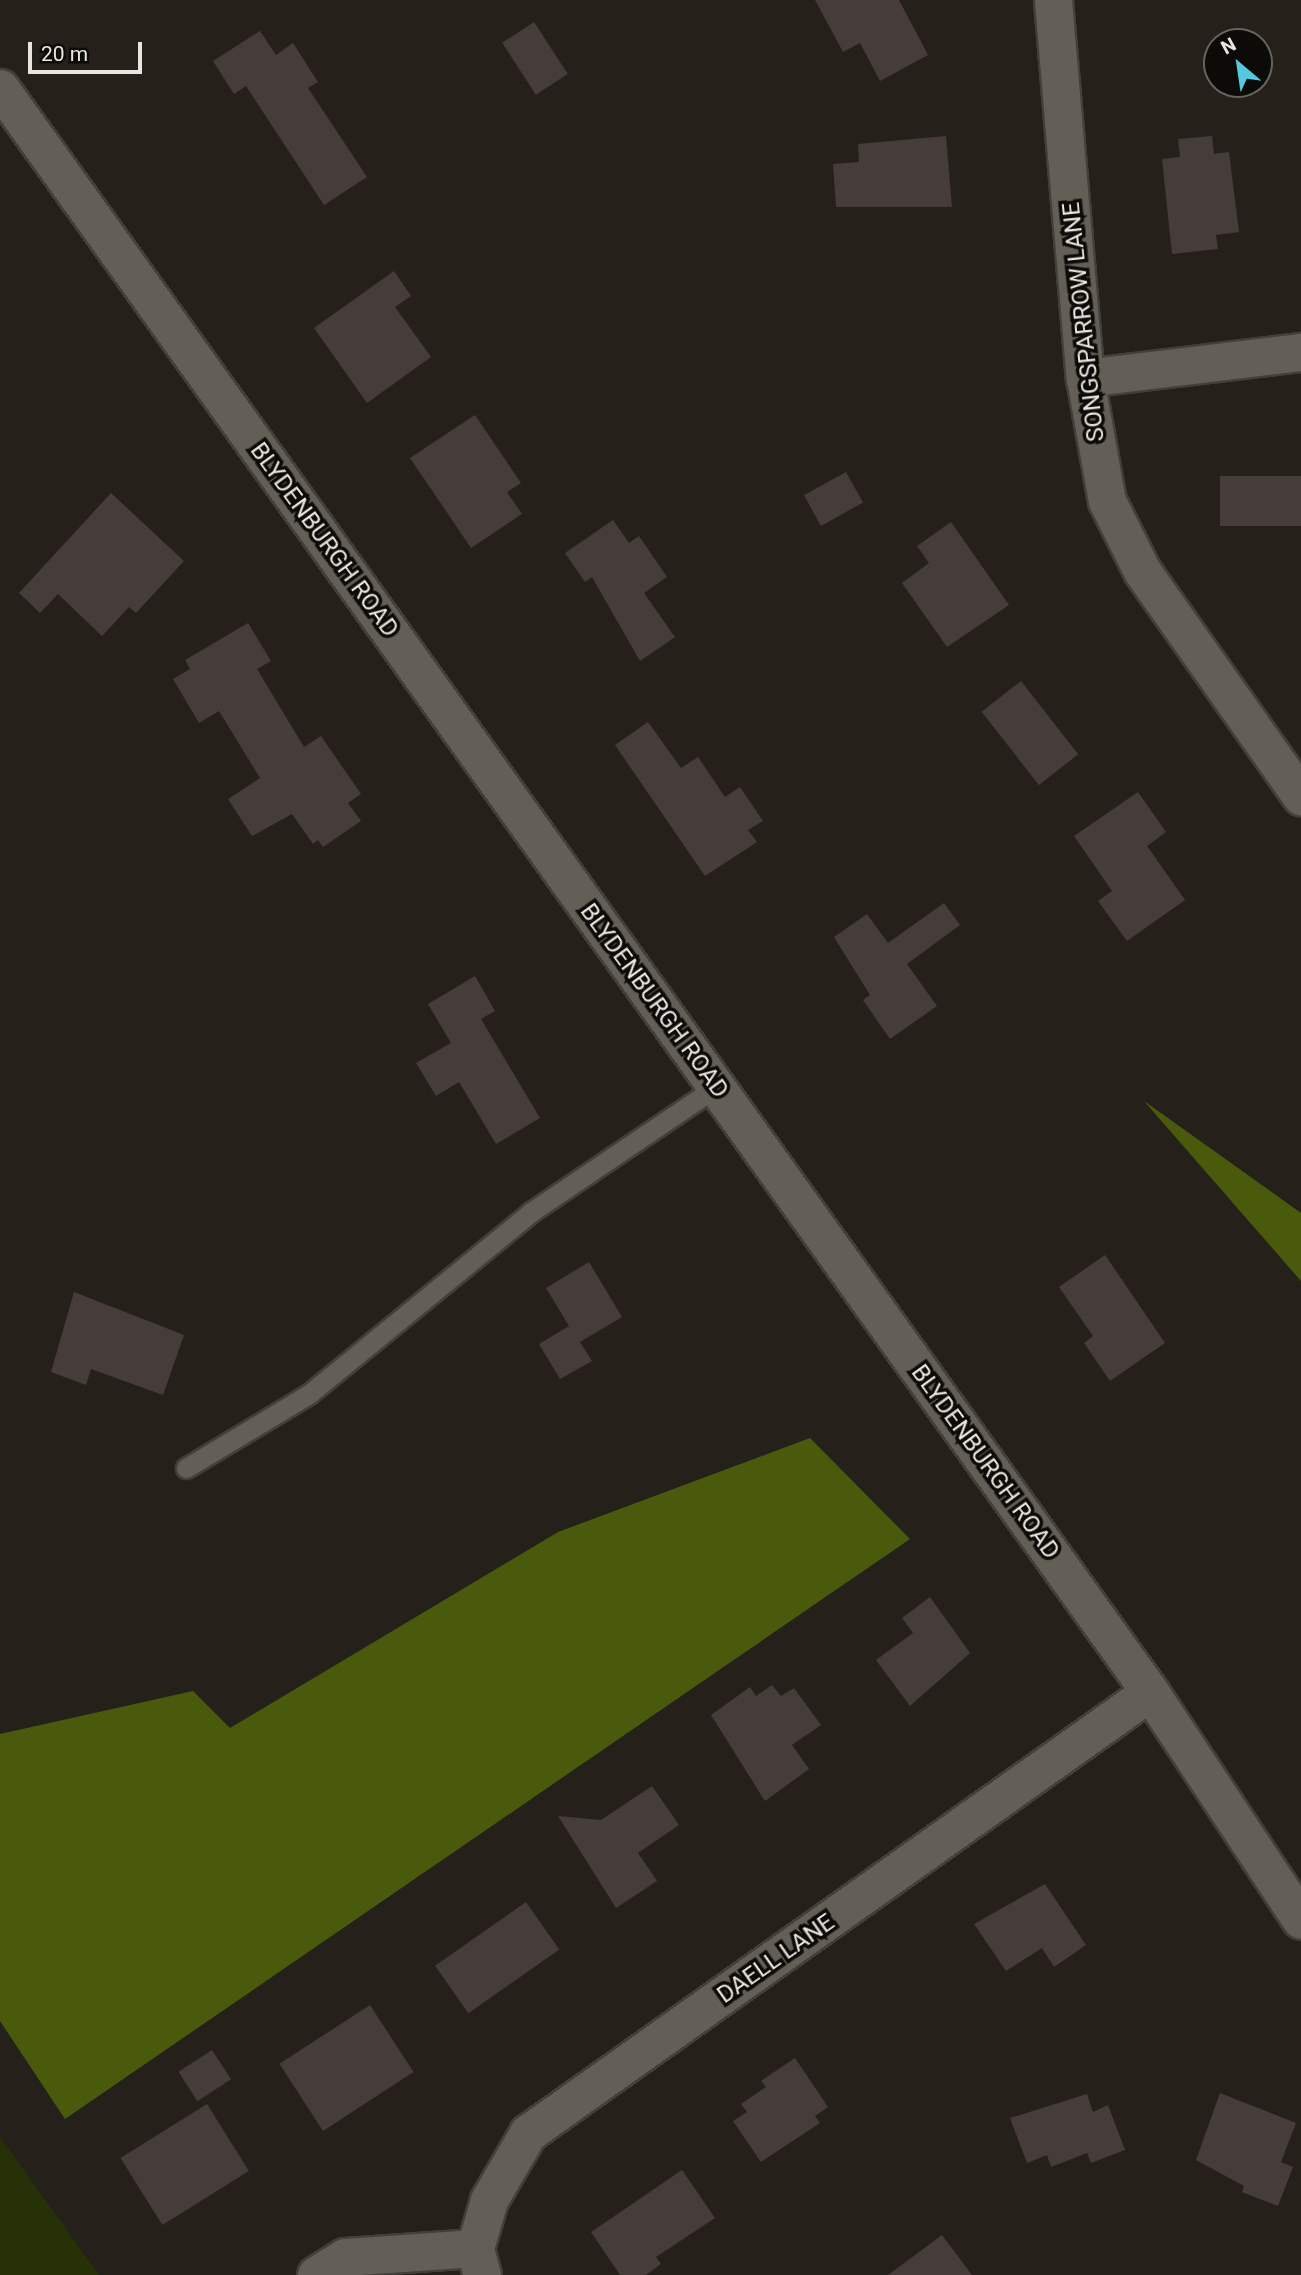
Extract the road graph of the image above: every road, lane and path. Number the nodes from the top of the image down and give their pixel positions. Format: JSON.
{"nodes":[{"id":1,"x":1053,"y":0,"type":"edge"},
{"id":2,"x":0,"y":88,"type":"edge"},
{"id":3,"x":1301,"y":352,"type":"edge"},
{"id":4,"x":1085,"y":377,"type":"junction"},
{"id":5,"x":1301,"y":796,"type":"edge"},
{"id":6,"x":716,"y":1087,"type":"junction"},
{"id":7,"x":186,"y":1468,"type":"dead end"},
{"id":8,"x":1150,"y":1692,"type":"junction"},
{"id":9,"x":1301,"y":1920,"type":"edge"},
{"id":10,"x":479,"y":2262,"type":"edge"},
{"id":11,"x":316,"y":2275,"type":"edge"}],
"edges":[{"from":1,"to":4,"type":"street","name":"SONGSPARROW LANE"},
{"from":2,"to":6,"type":"street","name":"BLYDENBURGH ROAD"},
{"from":3,"to":4,"type":"street"},
{"from":4,"to":5,"type":"street","name":"SONGSPARROW LANE"},
{"from":6,"to":7,"type":"lane"},
{"from":6,"to":8,"type":"street","name":"BLYDENBURGH ROAD"},
{"from":8,"to":9,"type":"street","name":"BLYDENBURGH ROAD"},
{"from":8,"to":10,"type":"street","name":"DAELL LANE"},
{"from":10,"to":11,"type":"street"}]}
